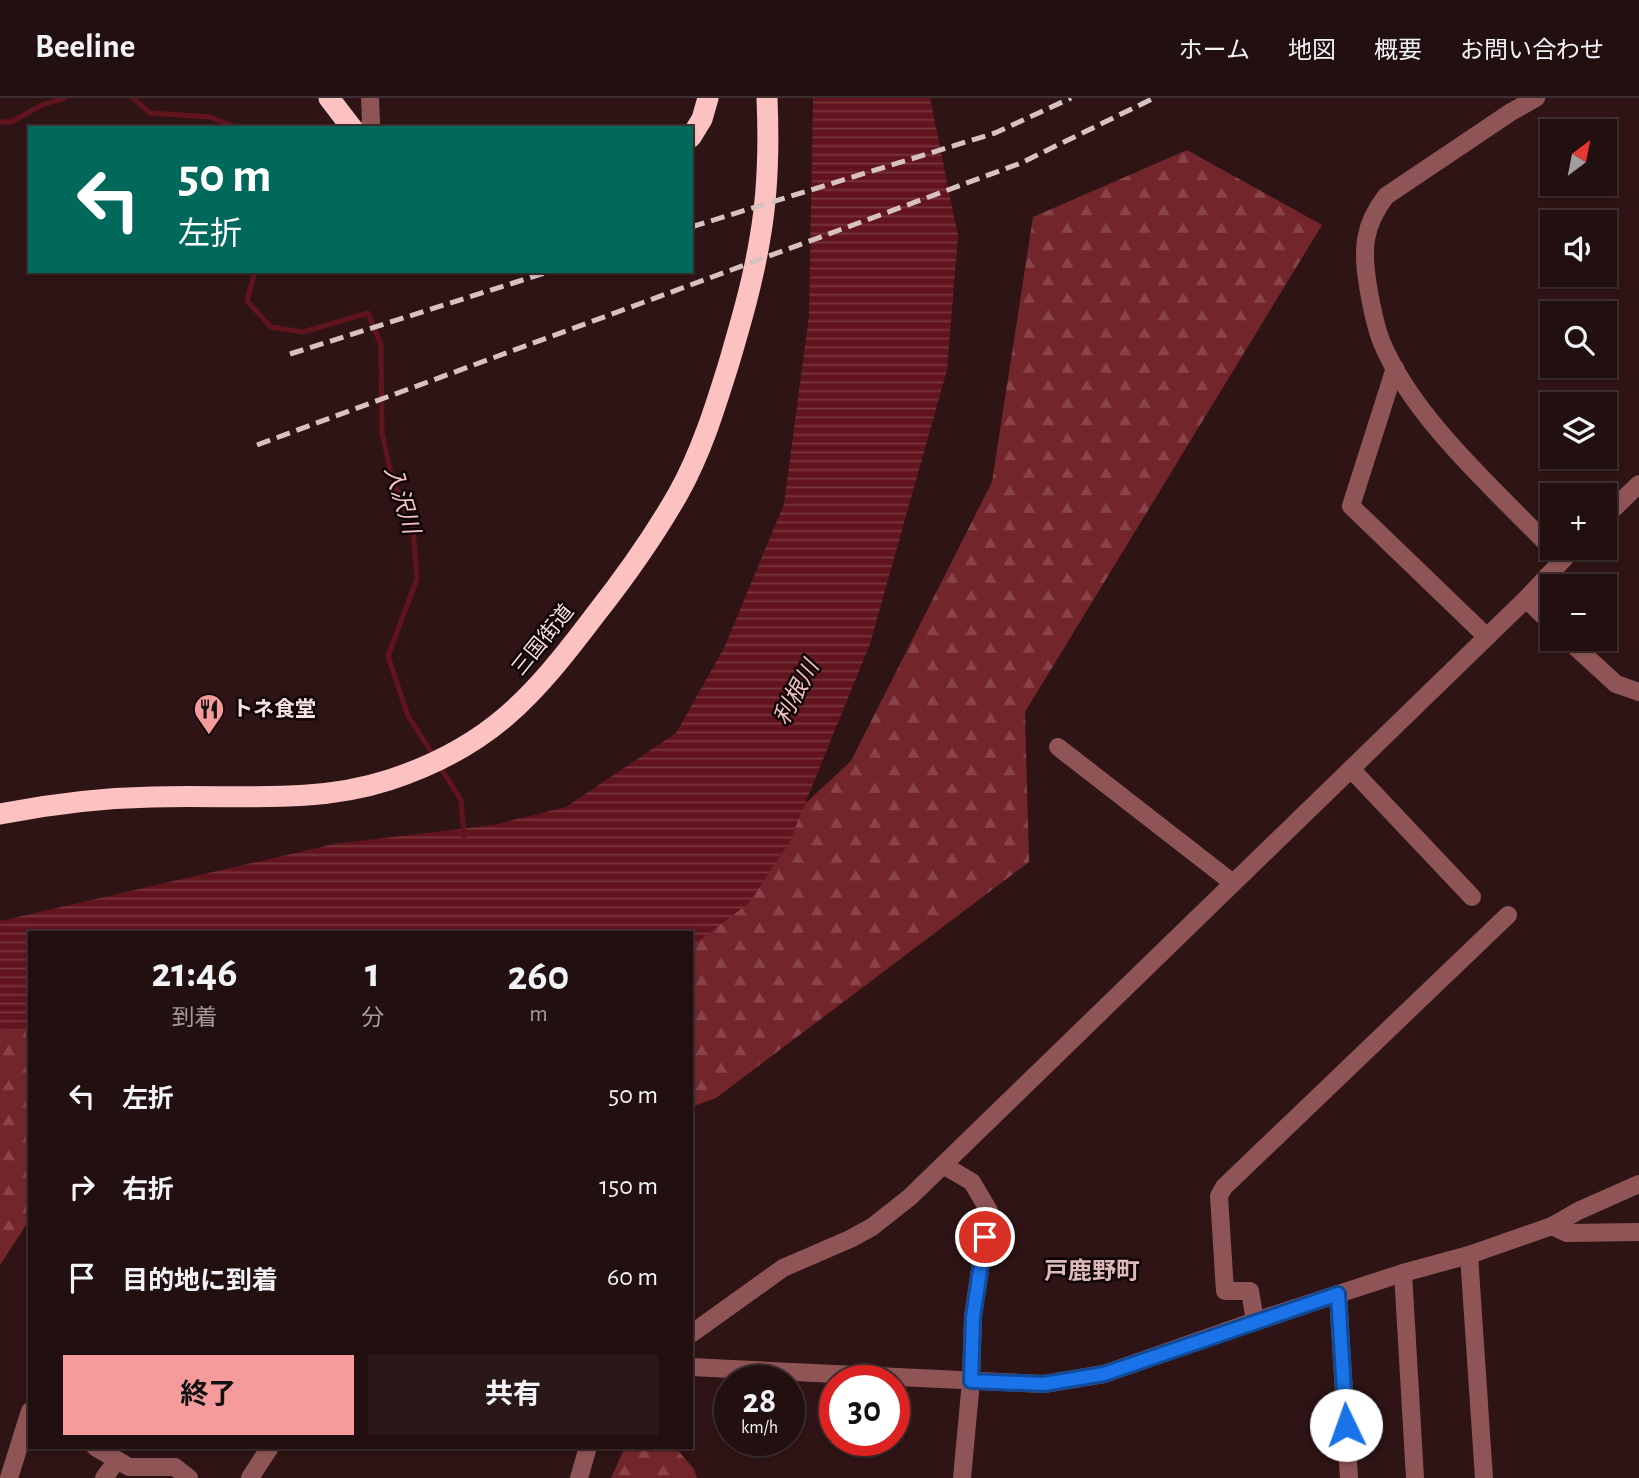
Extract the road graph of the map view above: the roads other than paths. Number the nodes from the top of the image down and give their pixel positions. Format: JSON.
{"nodes":[{"id":1,"x":329,"y":98,"type":"edge"},
{"id":2,"x":370,"y":98,"type":"edge"},
{"id":3,"x":708,"y":98,"type":"edge"},
{"id":4,"x":767,"y":98,"type":"edge"},
{"id":5,"x":1536,"y":98,"type":"edge"},
{"id":6,"x":350,"y":126,"type":"edge"},
{"id":7,"x":369,"y":126,"type":"edge"},
{"id":8,"x":693,"y":134,"type":"edge"},
{"id":9,"x":1395,"y":368,"type":"junction"},
{"id":10,"x":1639,"y":484,"type":"edge"},
{"id":11,"x":1617,"y":505,"type":"edge"},
{"id":12,"x":1540,"y":527,"type":"edge"},
{"id":13,"x":1562,"y":560,"type":"edge"},
{"id":14,"x":1526,"y":599,"type":"junction"},
{"id":15,"x":1540,"y":612,"type":"edge"},
{"id":16,"x":1487,"y":637,"type":"junction"},
{"id":17,"x":1580,"y":651,"type":"edge"},
{"id":18,"x":1639,"y":692,"type":"edge"},
{"id":19,"x":1058,"y":747,"type":"dead end"},
{"id":20,"x":1351,"y":769,"type":"junction"},
{"id":21,"x":0,"y":814,"type":"edge"},
{"id":22,"x":1233,"y":883,"type":"junction"},
{"id":23,"x":1472,"y":897,"type":"dead end"},
{"id":24,"x":1508,"y":915,"type":"dead end"},
{"id":25,"x":943,"y":1166,"type":"junction"},
{"id":26,"x":1639,"y":1184,"type":"edge"},
{"id":27,"x":1552,"y":1226,"type":"junction"},
{"id":28,"x":1639,"y":1232,"type":"edge"},
{"id":29,"x":1469,"y":1255,"type":"junction"},
{"id":30,"x":1403,"y":1273,"type":"junction"},
{"id":31,"x":1338,"y":1294,"type":"junction"},
{"id":32,"x":1255,"y":1321,"type":"junction"},
{"id":33,"x":693,"y":1333,"type":"edge"},
{"id":34,"x":693,"y":1367,"type":"edge"},
{"id":35,"x":971,"y":1381,"type":"junction"},
{"id":36,"x":28,"y":1423,"type":"edge"},
{"id":37,"x":25,"y":1440,"type":"edge"},
{"id":38,"x":98,"y":1449,"type":"edge"},
{"id":39,"x":269,"y":1449,"type":"edge"},
{"id":40,"x":587,"y":1449,"type":"edge"},
{"id":41,"x":117,"y":1460,"type":"junction"},
{"id":42,"x":9,"y":1478,"type":"edge"},
{"id":43,"x":103,"y":1478,"type":"edge"},
{"id":44,"x":189,"y":1478,"type":"edge"},
{"id":45,"x":250,"y":1478,"type":"edge"},
{"id":46,"x":579,"y":1478,"type":"edge"},
{"id":47,"x":962,"y":1478,"type":"edge"},
{"id":48,"x":1349,"y":1478,"type":"edge"},
{"id":49,"x":1415,"y":1478,"type":"edge"},
{"id":50,"x":1484,"y":1478,"type":"edge"}],
"edges":[{"from":1,"to":6,"type":"highway"},
{"from":2,"to":7,"type":"street"},
{"from":3,"to":8,"type":"highway"},
{"from":4,"to":21,"type":"highway","name":"三国街道"},
{"from":5,"to":9,"type":"street"},
{"from":9,"to":12,"type":"street"},
{"from":9,"to":16,"type":"street"},
{"from":10,"to":11,"type":"street"},
{"from":13,"to":14,"type":"street"},
{"from":14,"to":15,"type":"street"},
{"from":14,"to":16,"type":"street"},
{"from":16,"to":20,"type":"street"},
{"from":17,"to":18,"type":"street"},
{"from":19,"to":22,"type":"street"},
{"from":20,"to":22,"type":"street"},
{"from":20,"to":23,"type":"street"},
{"from":22,"to":25,"type":"street"},
{"from":24,"to":32,"type":"street"},
{"from":25,"to":33,"type":"street"},
{"from":25,"to":35,"type":"street"},
{"from":26,"to":27,"type":"street"},
{"from":27,"to":28,"type":"street"},
{"from":27,"to":29,"type":"street"},
{"from":29,"to":30,"type":"street"},
{"from":29,"to":50,"type":"street"},
{"from":30,"to":31,"type":"street"},
{"from":30,"to":49,"type":"street"},
{"from":31,"to":32,"type":"street"},
{"from":31,"to":48,"type":"street"},
{"from":32,"to":35,"type":"street"},
{"from":34,"to":35,"type":"street"},
{"from":35,"to":47,"type":"street"},
{"from":36,"to":37,"type":"street"},
{"from":37,"to":42,"type":"street"},
{"from":38,"to":41,"type":"street"},
{"from":39,"to":45,"type":"street"},
{"from":40,"to":46,"type":"street"},
{"from":41,"to":43,"type":"street"},
{"from":41,"to":44,"type":"street"}]}
